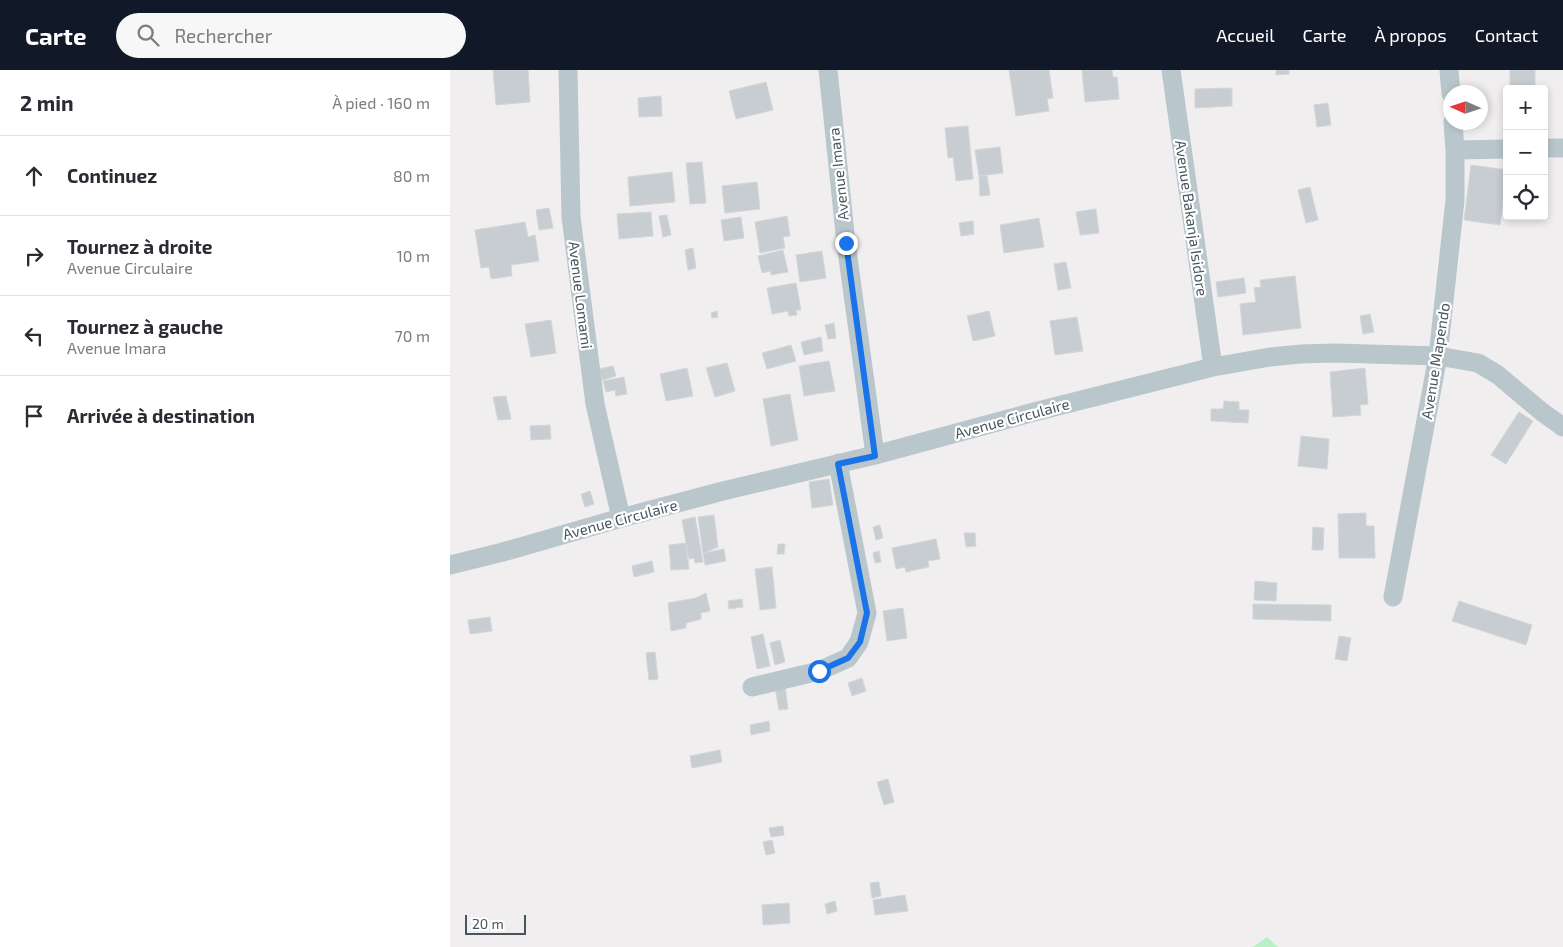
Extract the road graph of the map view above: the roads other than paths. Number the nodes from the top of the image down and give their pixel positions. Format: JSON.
{"nodes":[{"id":1,"x":568,"y":70,"type":"edge"},
{"id":2,"x":828,"y":70,"type":"edge"},
{"id":3,"x":1171,"y":70,"type":"edge"},
{"id":4,"x":1448,"y":70,"type":"edge"},
{"id":5,"x":1449,"y":85,"type":"edge"},
{"id":6,"x":1454,"y":130,"type":"edge"},
{"id":7,"x":1548,"y":148,"type":"edge"},
{"id":8,"x":1563,"y":148,"type":"edge"},
{"id":9,"x":1503,"y":149,"type":"edge"},
{"id":10,"x":1455,"y":150,"type":"junction"},
{"id":11,"x":1438,"y":356,"type":"junction"},
{"id":12,"x":1213,"y":367,"type":"junction"},
{"id":13,"x":1563,"y":427,"type":"edge"},
{"id":14,"x":875,"y":456,"type":"junction"},
{"id":15,"x":838,"y":464,"type":"junction"},
{"id":16,"x":621,"y":518,"type":"junction"},
{"id":17,"x":450,"y":565,"type":"edge"},
{"id":18,"x":1393,"y":597,"type":"dead end"},
{"id":19,"x":752,"y":687,"type":"dead end"}],
"edges":[{"from":1,"to":16,"type":"street","name":"Avenue Lomami"},
{"from":2,"to":14,"type":"street","name":"Avenue Imara"},
{"from":3,"to":12,"type":"street","name":"Avenue Bakanja Isidore"},
{"from":4,"to":5,"type":"street"},
{"from":6,"to":10,"type":"street","name":"Avenue Mapendo"},
{"from":7,"to":8,"type":"street"},
{"from":9,"to":10,"type":"street"},
{"from":10,"to":11,"type":"street","name":"Avenue Mapendo"},
{"from":11,"to":12,"type":"street","name":"Avenue Circulaire"},
{"from":11,"to":13,"type":"street","name":"Avenue Circulaire"},
{"from":11,"to":18,"type":"street","name":"Avenue Mapendo"},
{"from":12,"to":14,"type":"street","name":"Avenue Circulaire"},
{"from":14,"to":15,"type":"street","name":"Avenue Circulaire"},
{"from":15,"to":16,"type":"street","name":"Avenue Circulaire"},
{"from":15,"to":19,"type":"street"},
{"from":16,"to":17,"type":"street","name":"Avenue Circulaire"}]}
